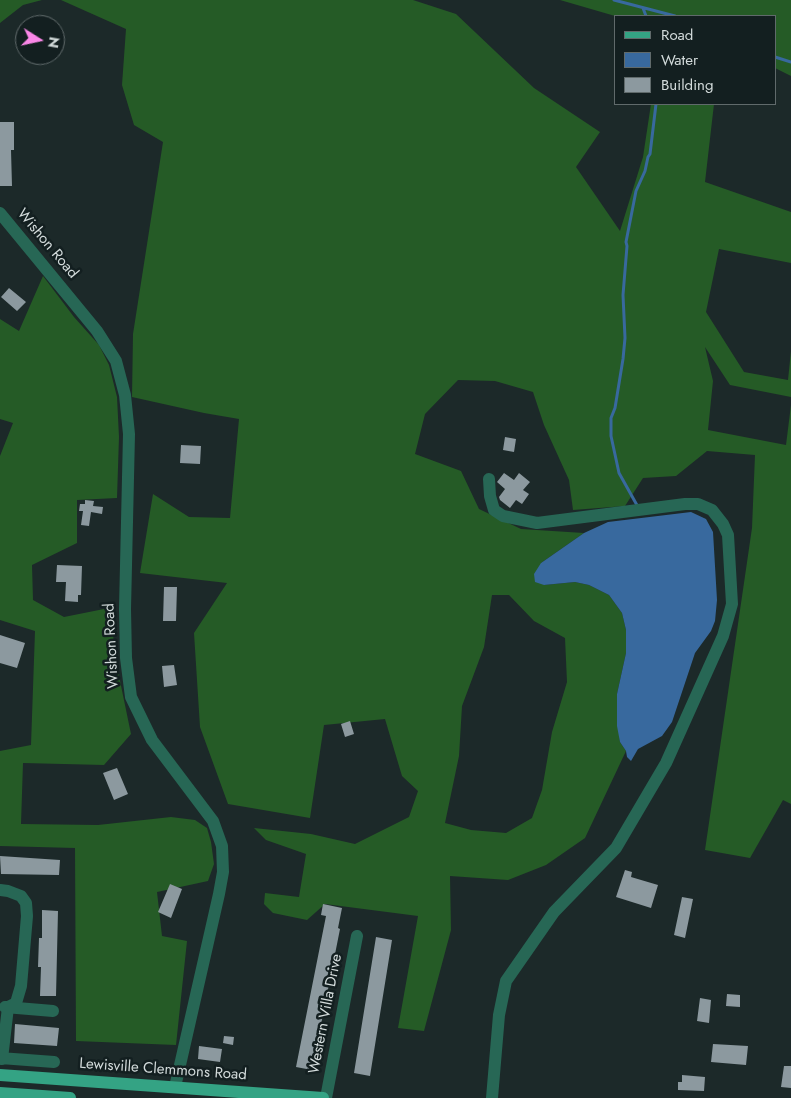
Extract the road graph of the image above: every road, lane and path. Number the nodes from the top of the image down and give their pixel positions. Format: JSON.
{"nodes":[{"id":1,"x":0,"y":213,"type":"edge"},
{"id":2,"x":489,"y":479,"type":"dead end"},
{"id":3,"x":0,"y":890,"type":"edge"},
{"id":4,"x":357,"y":936,"type":"dead end"},
{"id":5,"x":4,"y":1007,"type":"edge"},
{"id":6,"x":53,"y":1010,"type":"dead end"},
{"id":7,"x":1,"y":1058,"type":"edge"},
{"id":8,"x":54,"y":1062,"type":"dead end"},
{"id":9,"x":0,"y":1074,"type":"edge"},
{"id":10,"x":175,"y":1086,"type":"junction"},
{"id":11,"x":0,"y":1093,"type":"edge"},
{"id":12,"x":70,"y":1098,"type":"edge"},
{"id":13,"x":325,"y":1098,"type":"edge"},
{"id":14,"x":492,"y":1098,"type":"edge"}],
"edges":[{"from":1,"to":10,"type":"street","name":"Wishon Road"},
{"from":2,"to":14,"type":"street"},
{"from":3,"to":5,"type":"street"},
{"from":4,"to":13,"type":"street","name":"Western Villa Drive"},
{"from":5,"to":6,"type":"street"},
{"from":5,"to":7,"type":"street"},
{"from":7,"to":8,"type":"street"},
{"from":9,"to":10,"type":"main road","name":"Lewisville Clemmons Road"},
{"from":10,"to":13,"type":"main road","name":"Lewisville Clemmons Road"},
{"from":11,"to":12,"type":"main road"}]}
